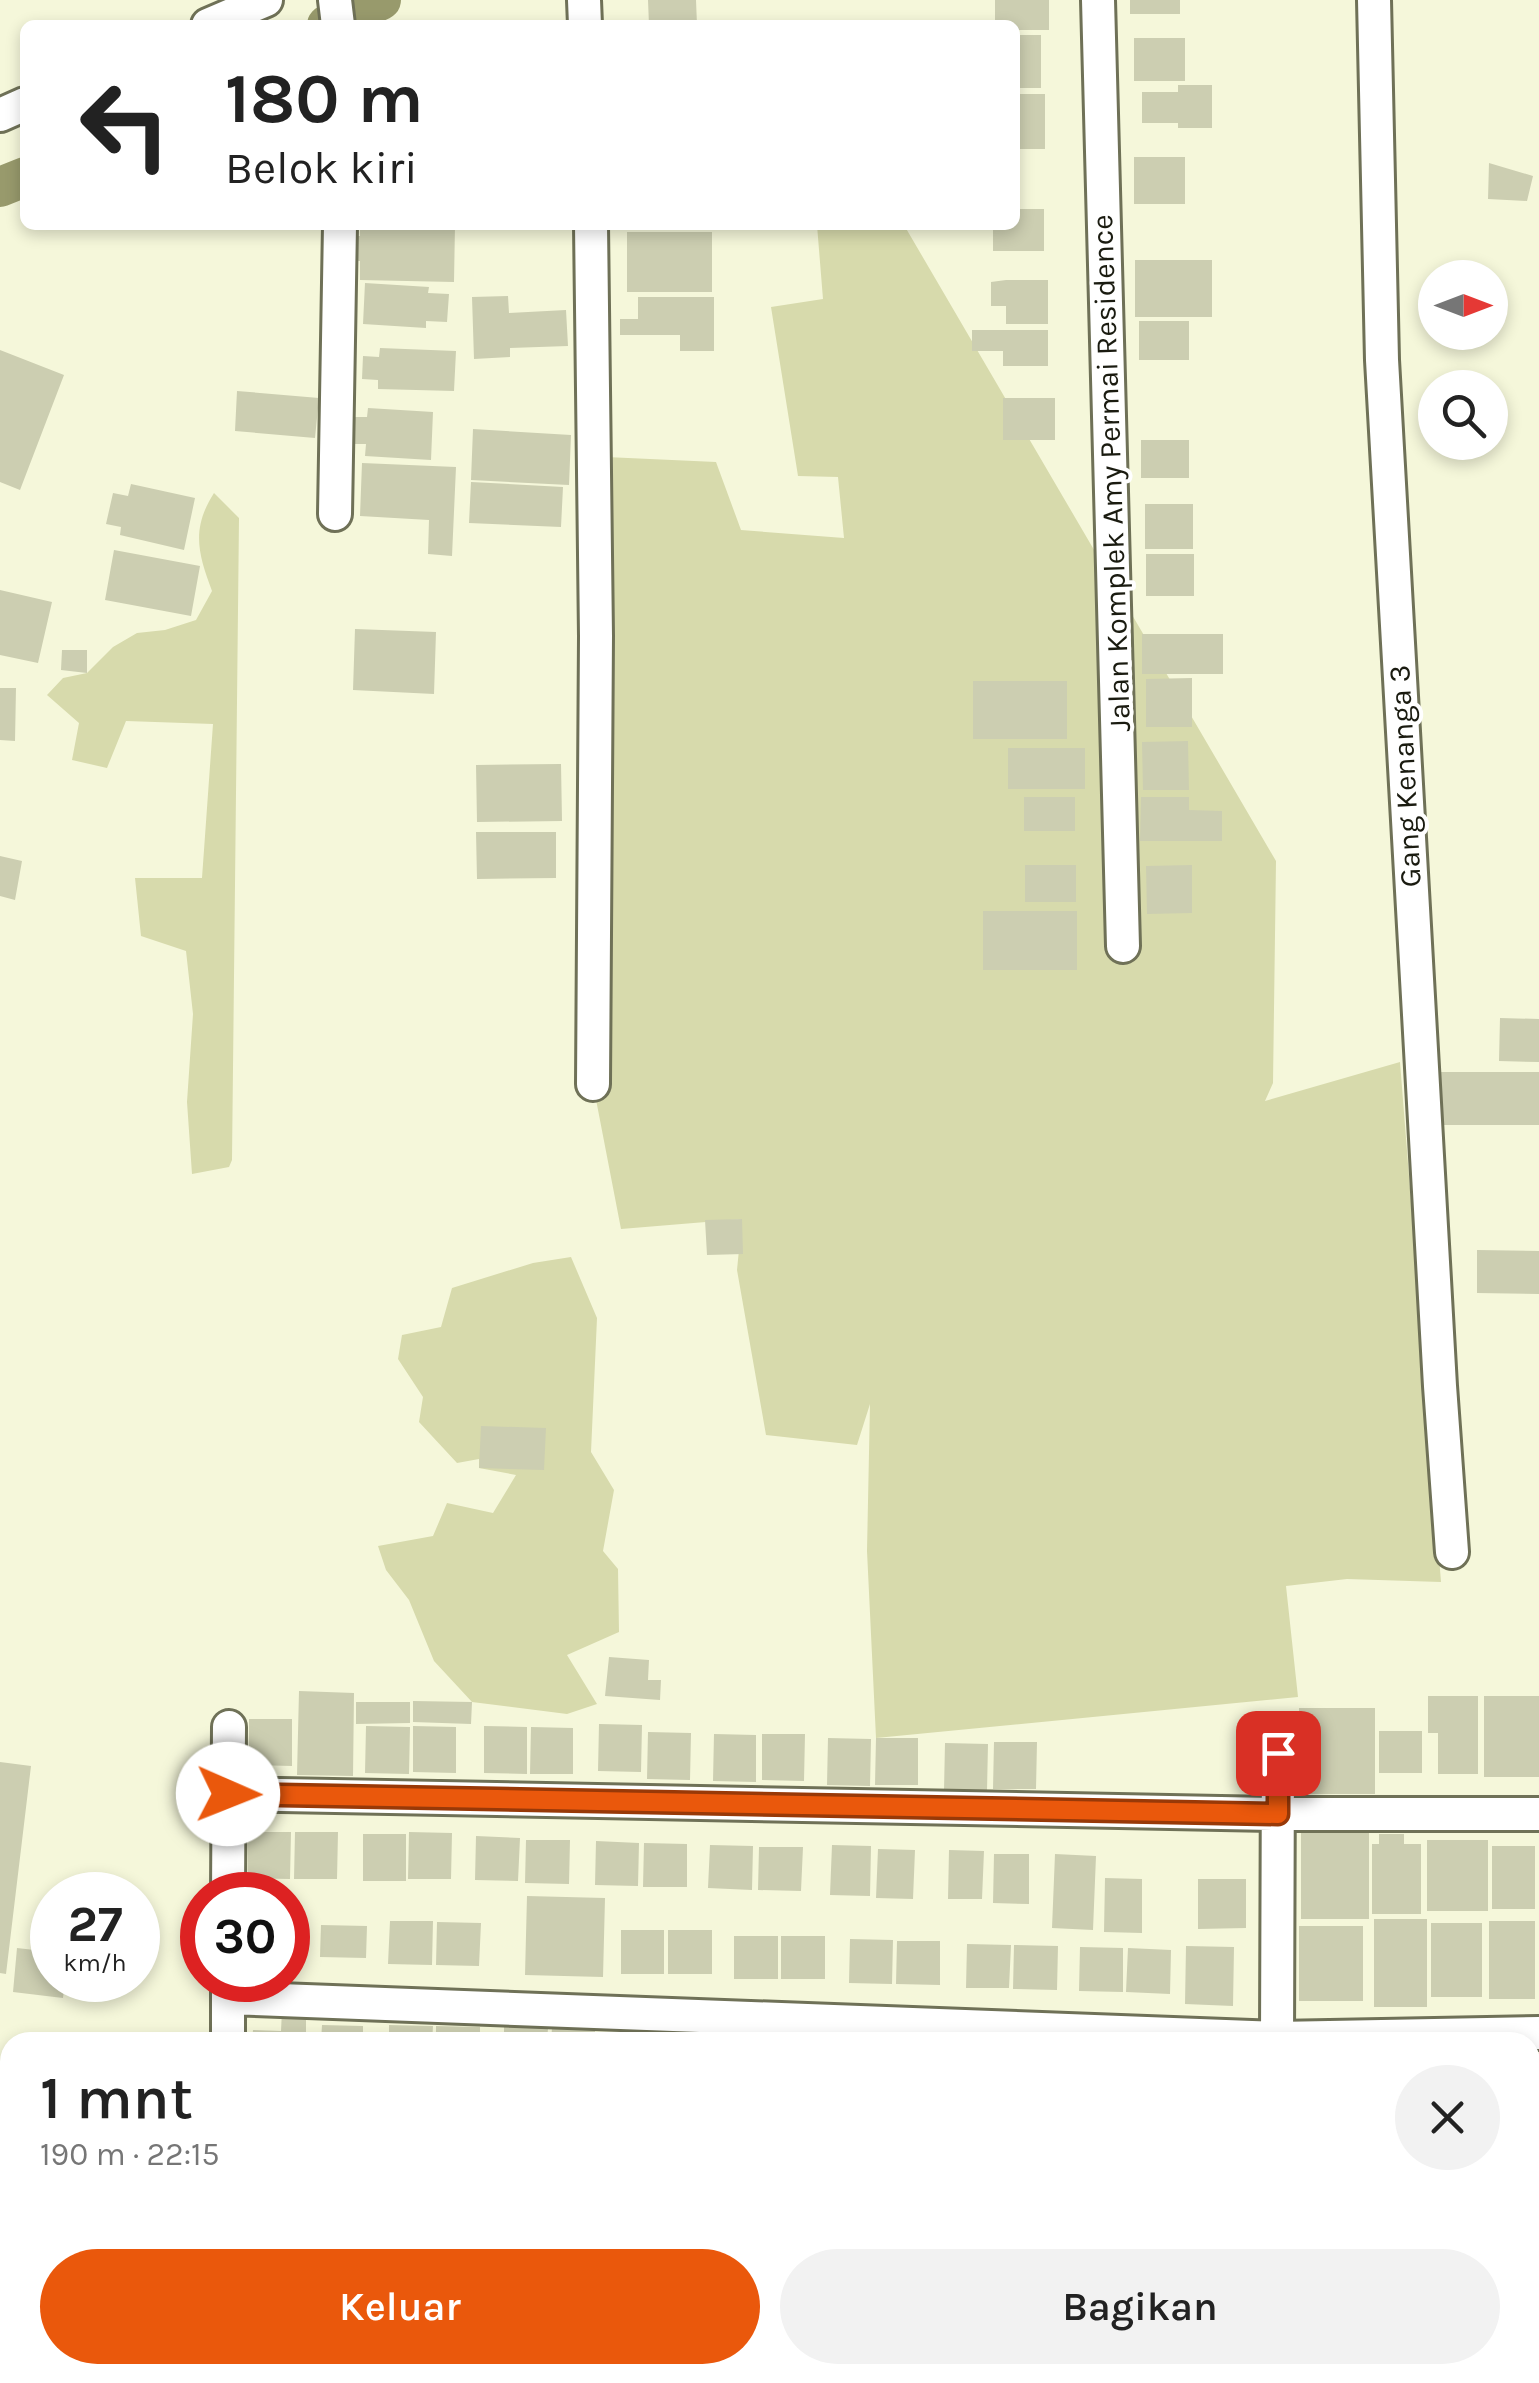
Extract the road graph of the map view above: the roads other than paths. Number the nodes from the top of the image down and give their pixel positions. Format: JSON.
{"nodes":[{"id":1,"x":266,"y":0,"type":"edge"},
{"id":2,"x":1098,"y":0,"type":"edge"},
{"id":3,"x":1374,"y":0,"type":"edge"},
{"id":4,"x":220,"y":20,"type":"edge"},
{"id":5,"x":340,"y":230,"type":"edge"},
{"id":6,"x":592,"y":230,"type":"edge"},
{"id":7,"x":335,"y":514,"type":"dead end"},
{"id":8,"x":1123,"y":946,"type":"dead end"},
{"id":9,"x":593,"y":1084,"type":"dead end"},
{"id":10,"x":1452,"y":1552,"type":"dead end"},
{"id":11,"x":229,"y":1727,"type":"dead end"},
{"id":12,"x":1278,"y":1753,"type":"dead end"},
{"id":13,"x":228,"y":1794,"type":"junction"},
{"id":14,"x":1278,"y":1814,"type":"junction"},
{"id":15,"x":1539,"y":1814,"type":"edge"},
{"id":16,"x":228,"y":1872,"type":"edge"},
{"id":17,"x":310,"y":1993,"type":"edge"},
{"id":18,"x":228,"y":2002,"type":"edge"},
{"id":19,"x":228,"y":2032,"type":"edge"},
{"id":20,"x":1112,"y":2032,"type":"edge"},
{"id":21,"x":1277,"y":2032,"type":"edge"}],
"edges":[{"from":1,"to":4,"type":"street"},
{"from":2,"to":8,"type":"street","name":"Jalan Komplek Amy Permai Residence"},
{"from":3,"to":10,"type":"street","name":"Gang Kenanga 3"},
{"from":5,"to":7,"type":"street"},
{"from":6,"to":9,"type":"street"},
{"from":11,"to":13,"type":"street"},
{"from":12,"to":14,"type":"street"},
{"from":13,"to":14,"type":"street"},
{"from":13,"to":16,"type":"street"},
{"from":14,"to":15,"type":"street"},
{"from":14,"to":21,"type":"street"},
{"from":17,"to":20,"type":"street"},
{"from":18,"to":19,"type":"street"}]}
